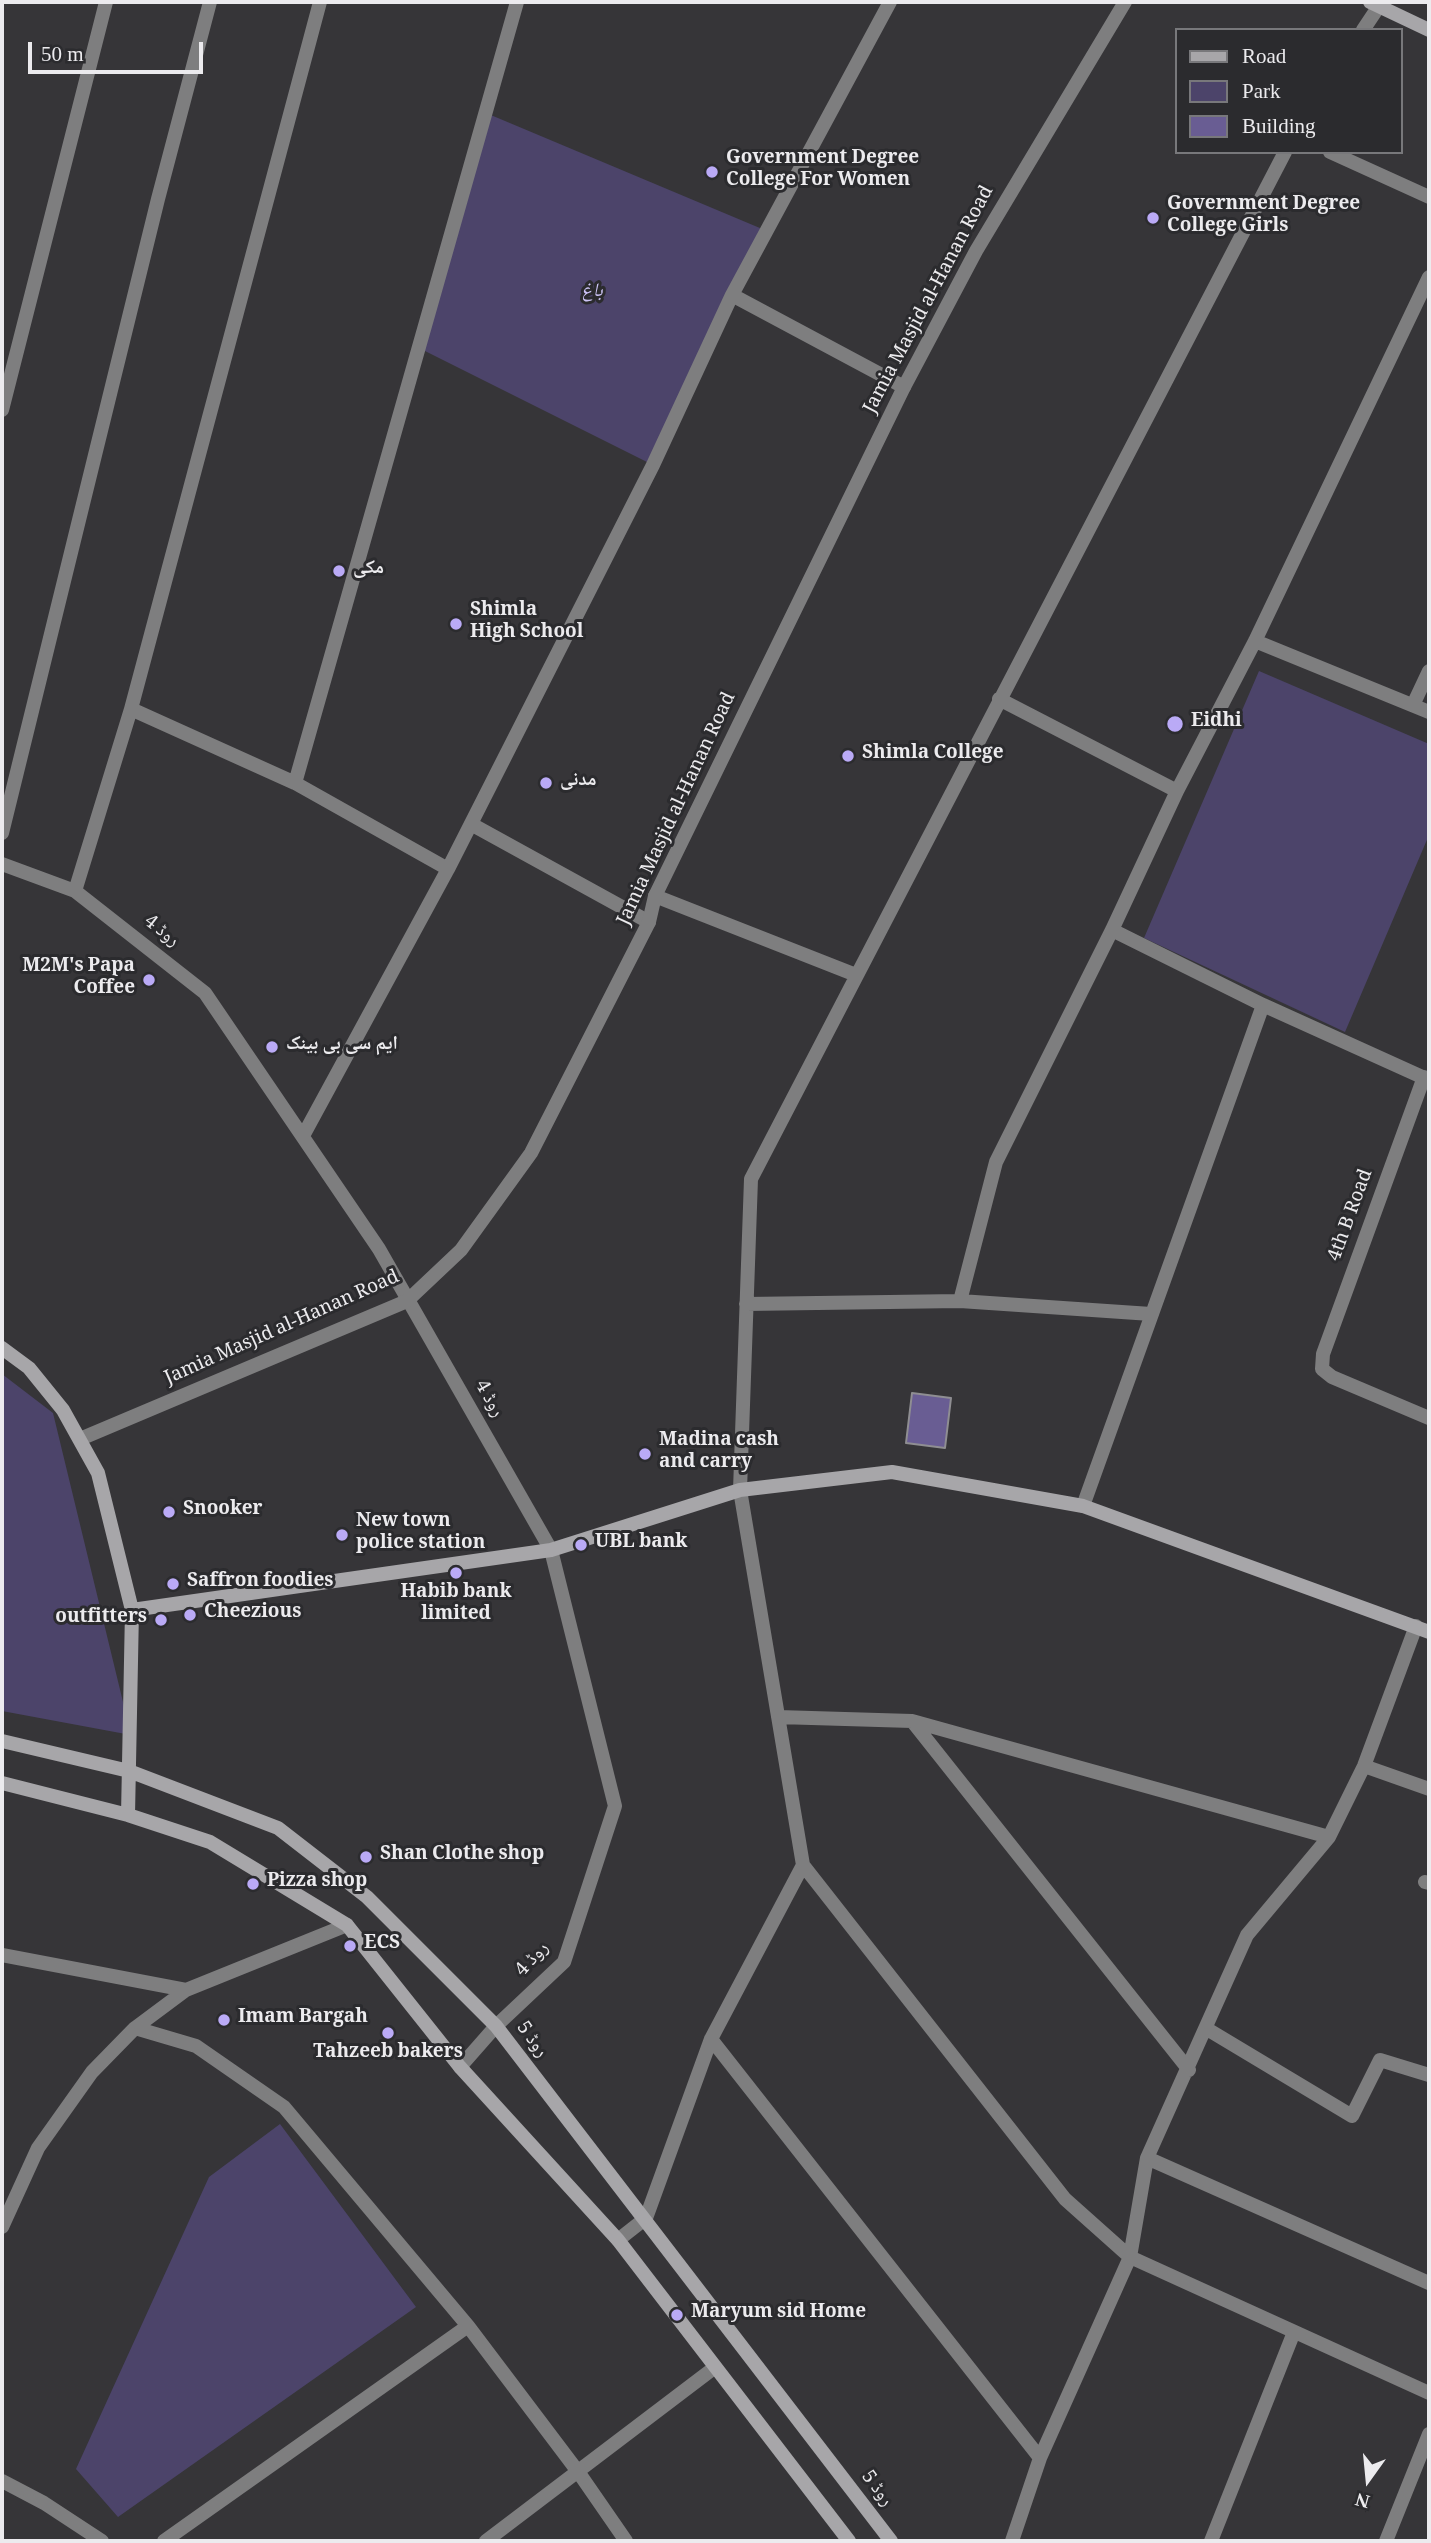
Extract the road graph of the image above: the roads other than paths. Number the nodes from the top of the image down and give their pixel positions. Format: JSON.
{"nodes":[{"id":1,"x":106,"y":2,"type":"edge"},
{"id":2,"x":210,"y":2,"type":"edge"},
{"id":3,"x":320,"y":2,"type":"edge"},
{"id":4,"x":517,"y":2,"type":"edge"},
{"id":5,"x":890,"y":2,"type":"edge"},
{"id":6,"x":1125,"y":2,"type":"edge"},
{"id":7,"x":1374,"y":4,"type":"edge"},
{"id":8,"x":1364,"y":28,"type":"edge"},
{"id":9,"x":1429,"y":30,"type":"edge"},
{"id":10,"x":1284,"y":154,"type":"edge"},
{"id":11,"x":1334,"y":154,"type":"edge"},
{"id":12,"x":1429,"y":197,"type":"edge"},
{"id":13,"x":1429,"y":276,"type":"edge"},
{"id":14,"x":732,"y":295,"type":"junction"},
{"id":15,"x":904,"y":387,"type":"junction"},
{"id":16,"x":2,"y":410,"type":"edge"},
{"id":17,"x":1255,"y":641,"type":"junction"},
{"id":18,"x":1429,"y":671,"type":"edge"},
{"id":19,"x":999,"y":699,"type":"junction"},
{"id":20,"x":1413,"y":705,"type":"junction"},
{"id":21,"x":131,"y":709,"type":"junction"},
{"id":22,"x":1429,"y":712,"type":"edge"},
{"id":23,"x":295,"y":783,"type":"junction"},
{"id":24,"x":1177,"y":792,"type":"junction"},
{"id":25,"x":471,"y":824,"type":"junction"},
{"id":26,"x":2,"y":833,"type":"edge"},
{"id":27,"x":2,"y":864,"type":"edge"},
{"id":28,"x":448,"y":869,"type":"junction"},
{"id":29,"x":75,"y":891,"type":"junction"},
{"id":30,"x":656,"y":896,"type":"junction"},
{"id":31,"x":649,"y":922,"type":"junction"},
{"id":32,"x":1112,"y":930,"type":"junction"},
{"id":33,"x":856,"y":975,"type":"junction"},
{"id":34,"x":1263,"y":1005,"type":"junction"},
{"id":35,"x":1426,"y":1079,"type":"edge"},
{"id":36,"x":303,"y":1136,"type":"junction"},
{"id":37,"x":407,"y":1301,"type":"junction"},
{"id":38,"x":960,"y":1301,"type":"junction"},
{"id":39,"x":746,"y":1304,"type":"junction"},
{"id":40,"x":1152,"y":1314,"type":"junction"},
{"id":41,"x":2,"y":1348,"type":"edge"},
{"id":42,"x":1429,"y":1418,"type":"edge"},
{"id":43,"x":80,"y":1438,"type":"junction"},
{"id":44,"x":740,"y":1490,"type":"junction"},
{"id":45,"x":1083,"y":1506,"type":"junction"},
{"id":46,"x":551,"y":1550,"type":"junction"},
{"id":47,"x":132,"y":1610,"type":"junction"},
{"id":48,"x":1423,"y":1629,"type":"edge"},
{"id":49,"x":778,"y":1717,"type":"junction"},
{"id":50,"x":912,"y":1721,"type":"junction"},
{"id":51,"x":2,"y":1741,"type":"edge"},
{"id":52,"x":1364,"y":1766,"type":"junction"},
{"id":53,"x":129,"y":1771,"type":"junction"},
{"id":54,"x":2,"y":1783,"type":"edge"},
{"id":55,"x":1429,"y":1789,"type":"edge"},
{"id":56,"x":128,"y":1815,"type":"junction"},
{"id":57,"x":1329,"y":1837,"type":"junction"},
{"id":58,"x":803,"y":1865,"type":"junction"},
{"id":59,"x":347,"y":1925,"type":"junction"},
{"id":60,"x":2,"y":1955,"type":"edge"},
{"id":61,"x":187,"y":1990,"type":"junction"},
{"id":62,"x":496,"y":2026,"type":"junction"},
{"id":63,"x":135,"y":2028,"type":"junction"},
{"id":64,"x":1207,"y":2029,"type":"junction"},
{"id":65,"x":711,"y":2039,"type":"junction"},
{"id":66,"x":460,"y":2067,"type":"junction"},
{"id":67,"x":1189,"y":2070,"type":"junction"},
{"id":68,"x":1429,"y":2075,"type":"edge"},
{"id":69,"x":1147,"y":2158,"type":"junction"},
{"id":70,"x":646,"y":2218,"type":"junction"},
{"id":71,"x":2,"y":2227,"type":"edge"},
{"id":72,"x":618,"y":2241,"type":"junction"},
{"id":73,"x":1130,"y":2257,"type":"junction"},
{"id":74,"x":1429,"y":2283,"type":"edge"},
{"id":75,"x":468,"y":2326,"type":"junction"},
{"id":76,"x":1294,"y":2332,"type":"junction"},
{"id":77,"x":714,"y":2368,"type":"junction"},
{"id":78,"x":1429,"y":2393,"type":"edge"},
{"id":79,"x":1429,"y":2434,"type":"edge"},
{"id":80,"x":1040,"y":2458,"type":"junction"},
{"id":81,"x":579,"y":2473,"type":"junction"},
{"id":82,"x":2,"y":2482,"type":"edge"},
{"id":83,"x":102,"y":2541,"type":"edge"},
{"id":84,"x":164,"y":2541,"type":"edge"},
{"id":85,"x":486,"y":2541,"type":"edge"},
{"id":86,"x":626,"y":2541,"type":"edge"},
{"id":87,"x":849,"y":2541,"type":"edge"},
{"id":88,"x":891,"y":2541,"type":"edge"},
{"id":89,"x":1012,"y":2541,"type":"edge"},
{"id":90,"x":1211,"y":2541,"type":"edge"},
{"id":91,"x":1386,"y":2541,"type":"edge"}],
"edges":[{"from":1,"to":16,"type":"street"},
{"from":2,"to":26,"type":"street"},
{"from":3,"to":21,"type":"street"},
{"from":4,"to":23,"type":"street"},
{"from":5,"to":14,"type":"street"},
{"from":6,"to":15,"type":"street","name":"Jamia Masjid al-Hanan Road"},
{"from":7,"to":8,"type":"street"},
{"from":7,"to":9,"type":"main road"},
{"from":10,"to":19,"type":"street"},
{"from":11,"to":12,"type":"street"},
{"from":13,"to":17,"type":"street"},
{"from":14,"to":15,"type":"street"},
{"from":14,"to":25,"type":"street"},
{"from":15,"to":30,"type":"street","name":"Jamia Masjid al-Hanan Road"},
{"from":17,"to":20,"type":"street"},
{"from":17,"to":24,"type":"street"},
{"from":18,"to":20,"type":"street"},
{"from":19,"to":24,"type":"street"},
{"from":19,"to":33,"type":"street"},
{"from":20,"to":22,"type":"street"},
{"from":21,"to":23,"type":"street"},
{"from":21,"to":29,"type":"street"},
{"from":23,"to":28,"type":"street"},
{"from":24,"to":32,"type":"street"},
{"from":25,"to":28,"type":"street"},
{"from":25,"to":31,"type":"street"},
{"from":27,"to":29,"type":"street","name":"روڈ 4"},
{"from":28,"to":36,"type":"street"},
{"from":29,"to":36,"type":"street","name":"روڈ 4"},
{"from":30,"to":31,"type":"street","name":"Jamia Masjid al-Hanan Road"},
{"from":30,"to":33,"type":"street"},
{"from":31,"to":37,"type":"street","name":"Jamia Masjid al-Hanan Road"},
{"from":32,"to":34,"type":"street"},
{"from":32,"to":38,"type":"street"},
{"from":33,"to":39,"type":"street"},
{"from":34,"to":35,"type":"street"},
{"from":34,"to":40,"type":"street"},
{"from":35,"to":42,"type":"street","name":"4th B Road"},
{"from":36,"to":37,"type":"street","name":"روڈ 4"},
{"from":37,"to":43,"type":"street","name":"Jamia Masjid al-Hanan Road"},
{"from":37,"to":46,"type":"street","name":"روڈ 4"},
{"from":38,"to":39,"type":"street"},
{"from":38,"to":40,"type":"street"},
{"from":39,"to":44,"type":"street"},
{"from":40,"to":45,"type":"street"},
{"from":41,"to":43,"type":"main road"},
{"from":43,"to":47,"type":"main road"},
{"from":44,"to":45,"type":"main road"},
{"from":44,"to":46,"type":"main road"},
{"from":44,"to":49,"type":"street"},
{"from":45,"to":48,"type":"main road"},
{"from":46,"to":47,"type":"main road"},
{"from":46,"to":62,"type":"street","name":"روڈ 4"},
{"from":47,"to":53,"type":"main road"},
{"from":48,"to":52,"type":"street"},
{"from":49,"to":50,"type":"street"},
{"from":49,"to":58,"type":"street"},
{"from":50,"to":57,"type":"street"},
{"from":50,"to":67,"type":"street"},
{"from":51,"to":53,"type":"main road","name":"روڈ 5"},
{"from":52,"to":55,"type":"street"},
{"from":52,"to":57,"type":"street"},
{"from":53,"to":56,"type":"main road"},
{"from":53,"to":62,"type":"main road","name":"روڈ 5"},
{"from":54,"to":56,"type":"main road"},
{"from":56,"to":59,"type":"main road"},
{"from":57,"to":64,"type":"street"},
{"from":58,"to":65,"type":"street"},
{"from":58,"to":73,"type":"street"},
{"from":59,"to":61,"type":"street"},
{"from":59,"to":66,"type":"main road"},
{"from":60,"to":61,"type":"street"},
{"from":61,"to":63,"type":"street"},
{"from":62,"to":66,"type":"street","name":"روڈ 4"},
{"from":62,"to":70,"type":"main road","name":"روڈ 5"},
{"from":63,"to":71,"type":"street"},
{"from":63,"to":75,"type":"street"},
{"from":64,"to":67,"type":"street"},
{"from":64,"to":68,"type":"street"},
{"from":65,"to":70,"type":"street"},
{"from":65,"to":80,"type":"street"},
{"from":66,"to":72,"type":"main road"},
{"from":67,"to":69,"type":"street"},
{"from":69,"to":73,"type":"street"},
{"from":69,"to":74,"type":"street"},
{"from":70,"to":72,"type":"street"},
{"from":70,"to":88,"type":"main road","name":"روڈ 5"},
{"from":72,"to":77,"type":"main road"},
{"from":73,"to":76,"type":"street"},
{"from":73,"to":80,"type":"street"},
{"from":75,"to":81,"type":"street"},
{"from":75,"to":84,"type":"street"},
{"from":76,"to":78,"type":"street"},
{"from":76,"to":90,"type":"street"},
{"from":77,"to":81,"type":"street"},
{"from":77,"to":87,"type":"main road"},
{"from":79,"to":91,"type":"street"},
{"from":80,"to":89,"type":"street"},
{"from":81,"to":85,"type":"street"},
{"from":81,"to":86,"type":"street"},
{"from":82,"to":83,"type":"street"}]}
